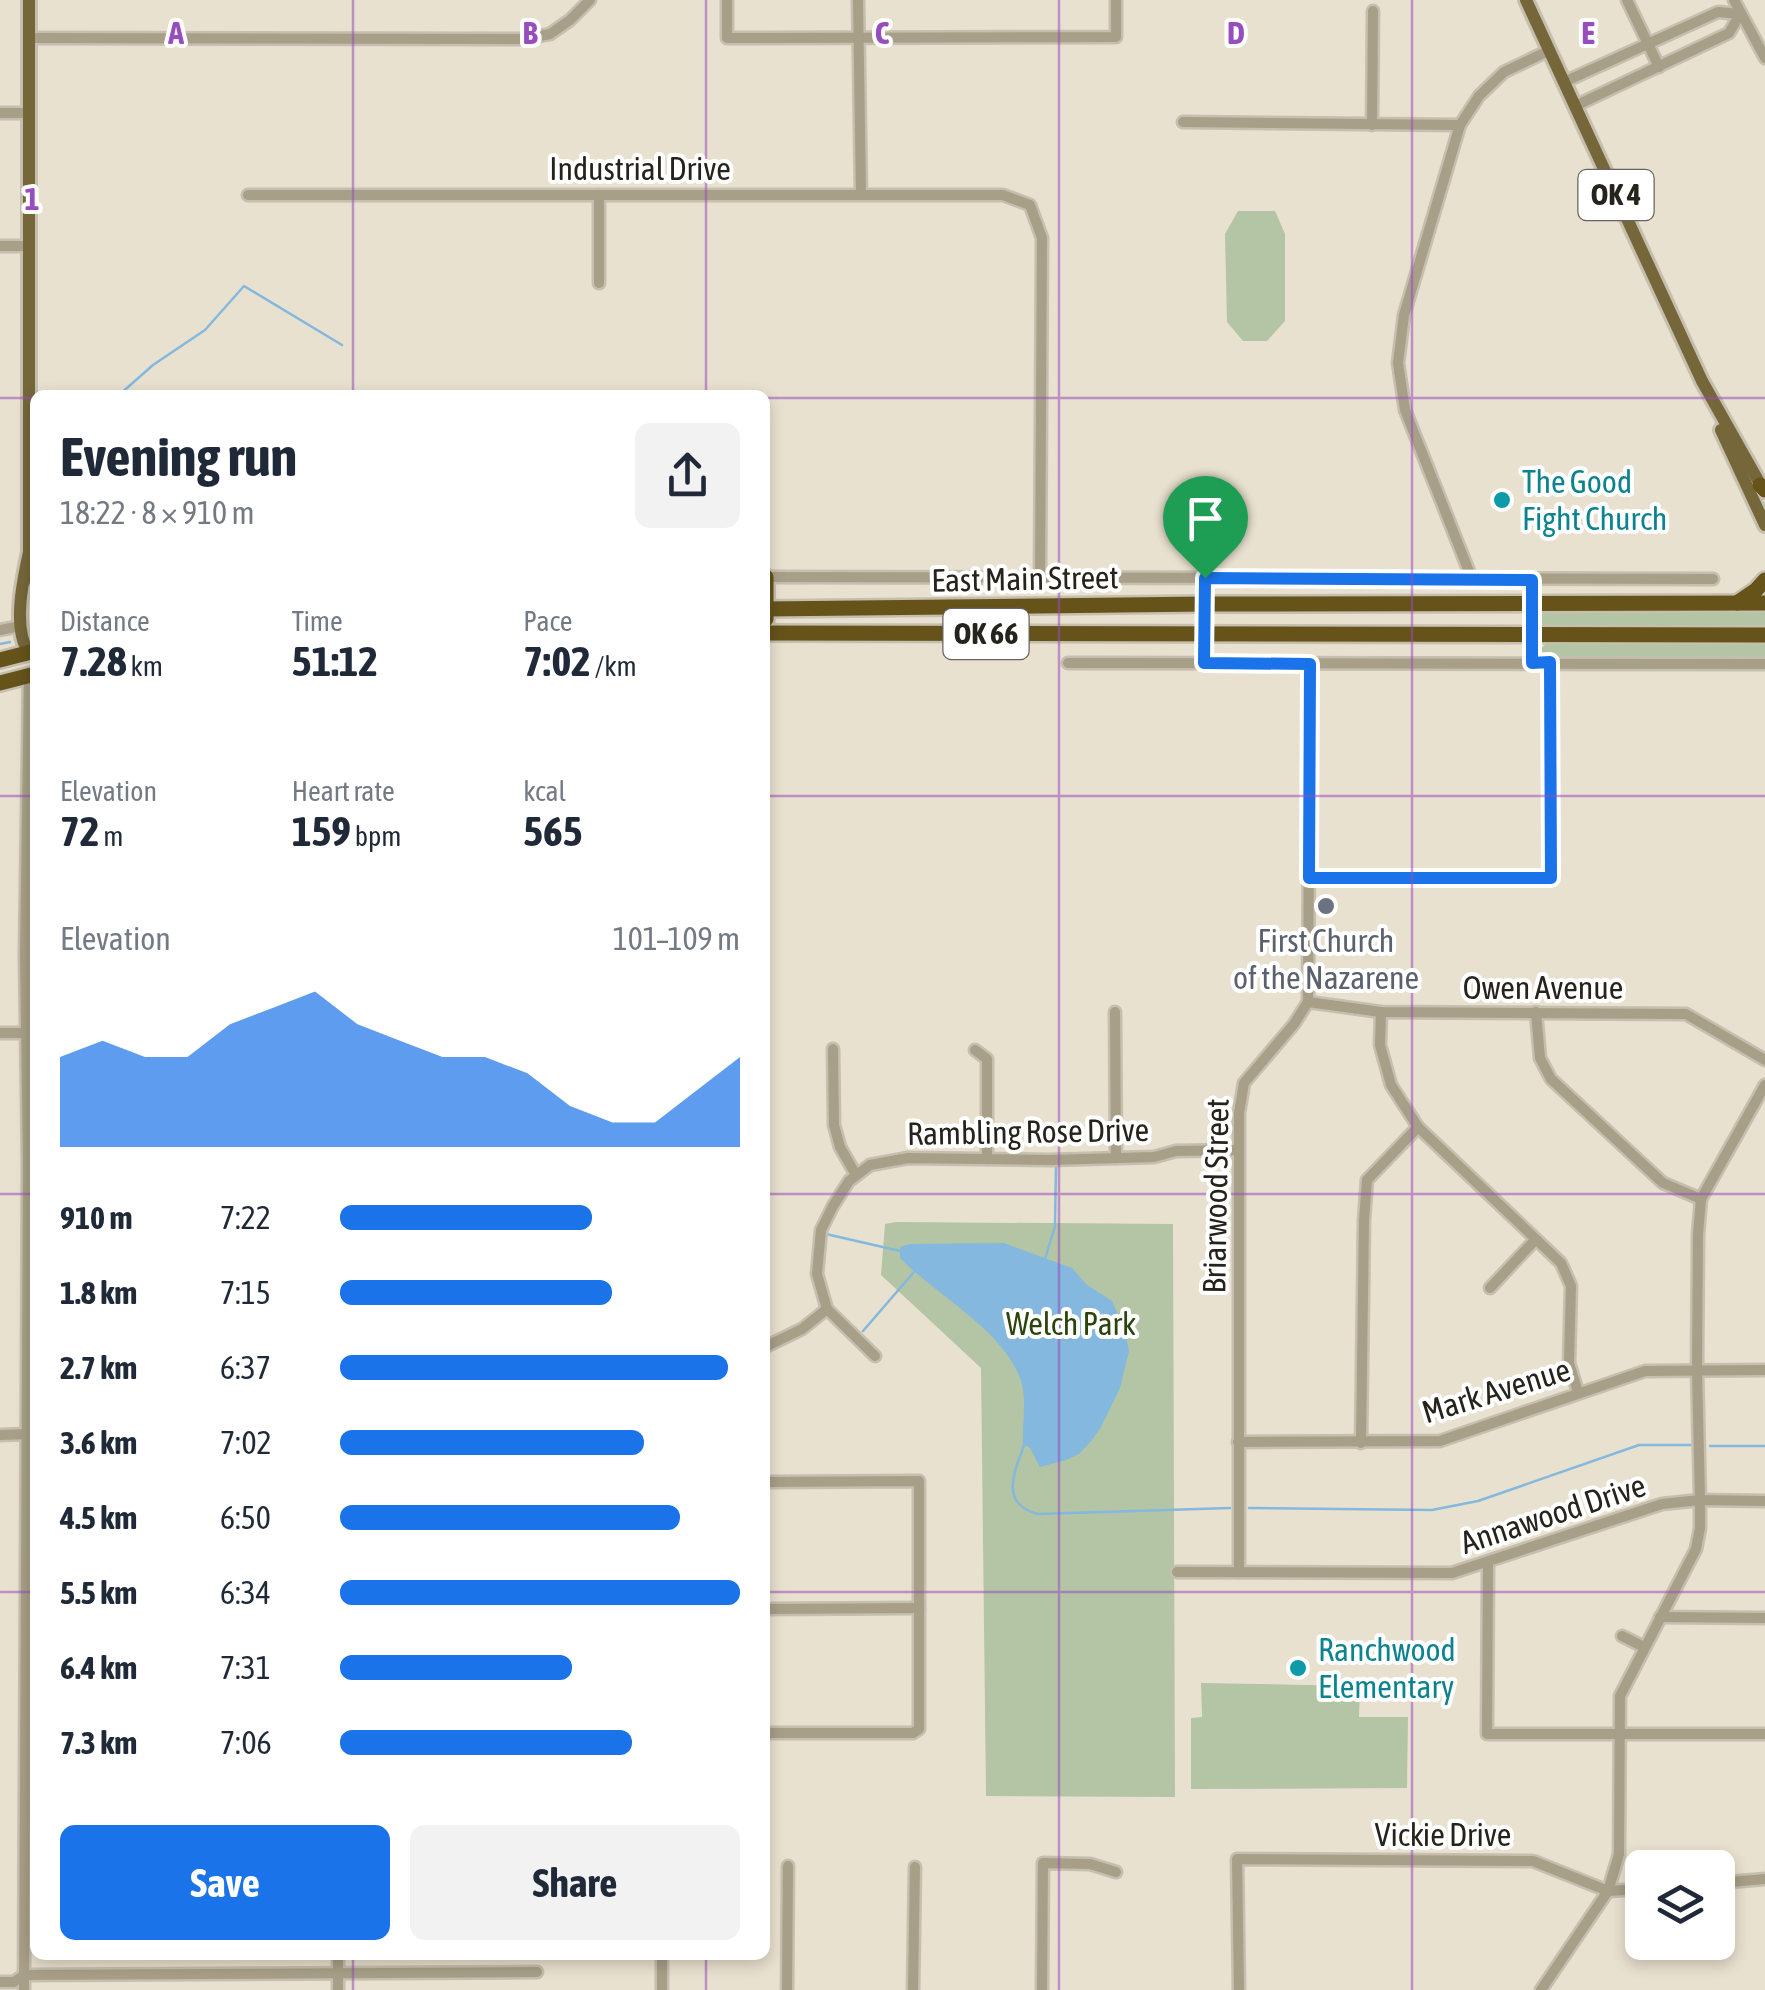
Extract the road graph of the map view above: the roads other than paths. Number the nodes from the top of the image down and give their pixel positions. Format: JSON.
{"nodes":[{"id":1,"x":30,"y":0,"type":"edge"},
{"id":2,"x":590,"y":0,"type":"edge"},
{"id":3,"x":727,"y":0,"type":"edge"},
{"id":4,"x":858,"y":0,"type":"edge"},
{"id":5,"x":1116,"y":0,"type":"edge"},
{"id":6,"x":1526,"y":0,"type":"edge"},
{"id":7,"x":1627,"y":0,"type":"edge"},
{"id":8,"x":1734,"y":0,"type":"edge"},
{"id":9,"x":1373,"y":11,"type":"dead end"},
{"id":10,"x":1740,"y":14,"type":"junction"},
{"id":11,"x":30,"y":38,"type":"junction"},
{"id":12,"x":858,"y":38,"type":"junction"},
{"id":13,"x":1648,"y":43,"type":"junction"},
{"id":14,"x":1550,"y":50,"type":"junction"},
{"id":15,"x":1765,"y":58,"type":"edge"},
{"id":16,"x":1659,"y":67,"type":"junction"},
{"id":17,"x":1564,"y":82,"type":"junction"},
{"id":18,"x":1576,"y":106,"type":"junction"},
{"id":19,"x":0,"y":113,"type":"edge"},
{"id":20,"x":30,"y":114,"type":"junction"},
{"id":21,"x":1183,"y":122,"type":"dead end"},
{"id":22,"x":1372,"y":125,"type":"junction"},
{"id":23,"x":1460,"y":125,"type":"junction"},
{"id":24,"x":861,"y":194,"type":"junction"},
{"id":25,"x":248,"y":195,"type":"dead end"},
{"id":26,"x":599,"y":195,"type":"junction"},
{"id":27,"x":0,"y":246,"type":"edge"},
{"id":28,"x":29,"y":246,"type":"junction"},
{"id":29,"x":599,"y":283,"type":"dead end"},
{"id":30,"x":1707,"y":390,"type":"junction"},
{"id":31,"x":1763,"y":489,"type":"edge"},
{"id":32,"x":1765,"y":525,"type":"edge"},
{"id":33,"x":29,"y":552,"type":"junction"},
{"id":34,"x":30,"y":557,"type":"edge"},
{"id":35,"x":770,"y":577,"type":"edge"},
{"id":36,"x":1205,"y":578,"type":"junction"},
{"id":37,"x":1040,"y":579,"type":"junction"},
{"id":38,"x":1472,"y":579,"type":"junction"},
{"id":39,"x":1713,"y":579,"type":"dead end"},
{"id":40,"x":1532,"y":580,"type":"junction"},
{"id":41,"x":1765,"y":580,"type":"edge"},
{"id":42,"x":1206,"y":604,"type":"junction"},
{"id":43,"x":1531,"y":604,"type":"junction"},
{"id":44,"x":1736,"y":604,"type":"junction"},
{"id":45,"x":1765,"y":604,"type":"edge"},
{"id":46,"x":770,"y":609,"type":"edge"},
{"id":47,"x":21,"y":626,"type":"junction"},
{"id":48,"x":0,"y":630,"type":"edge"},
{"id":49,"x":770,"y":633,"type":"edge"},
{"id":50,"x":1206,"y":634,"type":"junction"},
{"id":51,"x":1765,"y":635,"type":"edge"},
{"id":52,"x":1532,"y":636,"type":"junction"},
{"id":53,"x":30,"y":648,"type":"edge"},
{"id":54,"x":30,"y":651,"type":"edge"},
{"id":55,"x":0,"y":660,"type":"edge"},
{"id":56,"x":1068,"y":662,"type":"dead end"},
{"id":57,"x":1550,"y":662,"type":"junction"},
{"id":58,"x":1204,"y":663,"type":"junction"},
{"id":59,"x":1532,"y":663,"type":"junction"},
{"id":60,"x":1310,"y":664,"type":"junction"},
{"id":61,"x":1765,"y":664,"type":"edge"},
{"id":62,"x":30,"y":675,"type":"edge"},
{"id":63,"x":0,"y":683,"type":"edge"},
{"id":64,"x":30,"y":753,"type":"edge"},
{"id":65,"x":1309,"y":878,"type":"junction"},
{"id":66,"x":1308,"y":1002,"type":"junction"},
{"id":67,"x":1116,"y":1012,"type":"dead end"},
{"id":68,"x":1381,"y":1012,"type":"junction"},
{"id":69,"x":1536,"y":1012,"type":"junction"},
{"id":70,"x":0,"y":1033,"type":"edge"},
{"id":71,"x":26,"y":1033,"type":"junction"},
{"id":72,"x":833,"y":1049,"type":"dead end"},
{"id":73,"x":975,"y":1050,"type":"dead end"},
{"id":74,"x":1765,"y":1060,"type":"edge"},
{"id":75,"x":30,"y":1063,"type":"edge"},
{"id":76,"x":1765,"y":1085,"type":"edge"},
{"id":77,"x":1418,"y":1127,"type":"junction"},
{"id":78,"x":1238,"y":1150,"type":"junction"},
{"id":79,"x":1116,"y":1158,"type":"junction"},
{"id":80,"x":987,"y":1159,"type":"junction"},
{"id":81,"x":856,"y":1176,"type":"junction"},
{"id":82,"x":1701,"y":1199,"type":"junction"},
{"id":83,"x":1535,"y":1240,"type":"junction"},
{"id":84,"x":1490,"y":1288,"type":"dead end"},
{"id":85,"x":827,"y":1309,"type":"junction"},
{"id":86,"x":30,"y":1315,"type":"edge"},
{"id":87,"x":770,"y":1345,"type":"edge"},
{"id":88,"x":875,"y":1356,"type":"dead end"},
{"id":89,"x":1698,"y":1370,"type":"junction"},
{"id":90,"x":1765,"y":1370,"type":"edge"},
{"id":91,"x":1578,"y":1392,"type":"junction"},
{"id":92,"x":27,"y":1434,"type":"junction"},
{"id":93,"x":0,"y":1435,"type":"edge"},
{"id":94,"x":1238,"y":1442,"type":"junction"},
{"id":95,"x":1361,"y":1442,"type":"junction"},
{"id":96,"x":770,"y":1482,"type":"edge"},
{"id":97,"x":1700,"y":1500,"type":"junction"},
{"id":98,"x":1765,"y":1501,"type":"edge"},
{"id":99,"x":1488,"y":1563,"type":"junction"},
{"id":100,"x":30,"y":1564,"type":"edge"},
{"id":101,"x":1177,"y":1572,"type":"dead end"},
{"id":102,"x":1239,"y":1572,"type":"junction"},
{"id":103,"x":919,"y":1608,"type":"junction"},
{"id":104,"x":770,"y":1609,"type":"edge"},
{"id":105,"x":1660,"y":1617,"type":"junction"},
{"id":106,"x":1765,"y":1618,"type":"edge"},
{"id":107,"x":1622,"y":1636,"type":"dead end"},
{"id":108,"x":1644,"y":1646,"type":"junction"},
{"id":109,"x":30,"y":1660,"type":"edge"},
{"id":110,"x":770,"y":1733,"type":"edge"},
{"id":111,"x":1620,"y":1734,"type":"junction"},
{"id":112,"x":1765,"y":1734,"type":"edge"},
{"id":113,"x":788,"y":1866,"type":"dead end"},
{"id":114,"x":915,"y":1867,"type":"dead end"},
{"id":115,"x":1116,"y":1872,"type":"dead end"},
{"id":116,"x":1765,"y":1879,"type":"edge"},
{"id":117,"x":1735,"y":1882,"type":"edge"},
{"id":118,"x":1625,"y":1890,"type":"edge"},
{"id":119,"x":1608,"y":1892,"type":"junction"},
{"id":120,"x":338,"y":1960,"type":"edge"},
{"id":121,"x":662,"y":1960,"type":"edge"},
{"id":122,"x":537,"y":1972,"type":"dead end"},
{"id":123,"x":338,"y":1974,"type":"junction"},
{"id":124,"x":24,"y":1975,"type":"junction"},
{"id":125,"x":0,"y":1982,"type":"edge"},
{"id":126,"x":24,"y":1990,"type":"edge"},
{"id":127,"x":338,"y":1990,"type":"edge"},
{"id":128,"x":662,"y":1990,"type":"edge"},
{"id":129,"x":787,"y":1990,"type":"edge"},
{"id":130,"x":913,"y":1990,"type":"edge"},
{"id":131,"x":1042,"y":1990,"type":"edge"},
{"id":132,"x":1238,"y":1990,"type":"edge"},
{"id":133,"x":1541,"y":1990,"type":"edge"}],
"edges":[{"from":1,"to":11,"type":"main road"},
{"from":2,"to":11,"type":"street"},
{"from":3,"to":12,"type":"street"},
{"from":4,"to":12,"type":"street"},
{"from":5,"to":12,"type":"street"},
{"from":6,"to":14,"type":"main road","number":"OK 4"},
{"from":7,"to":13,"type":"street"},
{"from":8,"to":10,"type":"street"},
{"from":9,"to":22,"type":"street"},
{"from":10,"to":13,"type":"street"},
{"from":10,"to":15,"type":"street"},
{"from":10,"to":16,"type":"street"},
{"from":11,"to":20,"type":"main road"},
{"from":12,"to":24,"type":"street"},
{"from":13,"to":16,"type":"street"},
{"from":13,"to":17,"type":"street"},
{"from":14,"to":17,"type":"main road","number":"OK 4"},
{"from":14,"to":23,"type":"street"},
{"from":16,"to":18,"type":"street"},
{"from":17,"to":18,"type":"main road","number":"OK 4"},
{"from":18,"to":30,"type":"main road","number":"OK 4"},
{"from":19,"to":20,"type":"street"},
{"from":20,"to":28,"type":"main road"},
{"from":21,"to":22,"type":"street"},
{"from":22,"to":23,"type":"street"},
{"from":23,"to":38,"type":"street"},
{"from":24,"to":26,"type":"street","name":"Industrial Drive"},
{"from":24,"to":37,"type":"street","name":"Industrial Drive"},
{"from":25,"to":26,"type":"street","name":"Industrial Drive"},
{"from":26,"to":29,"type":"street"},
{"from":27,"to":28,"type":"street"},
{"from":28,"to":33,"type":"main road"},
{"from":30,"to":31,"type":"main road","number":"OK 4"},
{"from":30,"to":32,"type":"main road","number":"OK 4"},
{"from":33,"to":34,"type":"main road"},
{"from":33,"to":47,"type":"main road"},
{"from":35,"to":37,"type":"street","name":"East Main Street"},
{"from":36,"to":37,"type":"street","name":"East Main Street"},
{"from":36,"to":38,"type":"street","name":"East Main Street"},
{"from":36,"to":42,"type":"street"},
{"from":38,"to":40,"type":"street","name":"East Main Street"},
{"from":39,"to":40,"type":"street","name":"East Main Street"},
{"from":40,"to":43,"type":"street"},
{"from":41,"to":44,"type":"highway"},
{"from":42,"to":43,"type":"highway","name":"East Main Street","number":"OK 66"},
{"from":42,"to":46,"type":"highway","name":"East Main Street","number":"OK 66"},
{"from":42,"to":50,"type":"street"},
{"from":43,"to":44,"type":"highway","name":"East Main Street","number":"OK 66"},
{"from":43,"to":52,"type":"street"},
{"from":44,"to":45,"type":"highway","name":"East Main Street","number":"OK 66"},
{"from":47,"to":48,"type":"street"},
{"from":47,"to":53,"type":"main road"},
{"from":49,"to":50,"type":"highway","name":"East Main Street","number":"OK 66"},
{"from":50,"to":52,"type":"highway","name":"East Main Street","number":"OK 66"},
{"from":50,"to":58,"type":"street"},
{"from":51,"to":52,"type":"highway","name":"East Main Street","number":"OK 66"},
{"from":52,"to":59,"type":"street"},
{"from":54,"to":55,"type":"highway"},
{"from":56,"to":58,"type":"street"},
{"from":57,"to":59,"type":"street"},
{"from":57,"to":61,"type":"street"},
{"from":57,"to":65,"type":"street"},
{"from":58,"to":60,"type":"street"},
{"from":59,"to":60,"type":"street"},
{"from":60,"to":65,"type":"street"},
{"from":62,"to":63,"type":"highway"},
{"from":64,"to":71,"type":"street"},
{"from":65,"to":66,"type":"street"},
{"from":66,"to":68,"type":"street","name":"Owen Avenue"},
{"from":66,"to":78,"type":"street","name":"Briarwood Street"},
{"from":67,"to":79,"type":"street"},
{"from":68,"to":69,"type":"street","name":"Owen Avenue"},
{"from":68,"to":77,"type":"street"},
{"from":69,"to":74,"type":"street","name":"Owen Avenue"},
{"from":69,"to":82,"type":"street"},
{"from":70,"to":71,"type":"street"},
{"from":71,"to":75,"type":"street"},
{"from":72,"to":81,"type":"street"},
{"from":73,"to":80,"type":"street"},
{"from":76,"to":82,"type":"street"},
{"from":77,"to":83,"type":"street"},
{"from":77,"to":95,"type":"street"},
{"from":78,"to":79,"type":"street","name":"Rambling Rose Drive"},
{"from":78,"to":94,"type":"street","name":"Briarwood Street"},
{"from":79,"to":80,"type":"street","name":"Rambling Rose Drive"},
{"from":80,"to":81,"type":"street","name":"Rambling Rose Drive"},
{"from":81,"to":85,"type":"street"},
{"from":82,"to":89,"type":"street"},
{"from":83,"to":84,"type":"street"},
{"from":83,"to":91,"type":"street"},
{"from":85,"to":87,"type":"street"},
{"from":85,"to":88,"type":"street"},
{"from":86,"to":92,"type":"street"},
{"from":89,"to":90,"type":"street","name":"Mark Avenue"},
{"from":89,"to":91,"type":"street","name":"Mark Avenue"},
{"from":89,"to":97,"type":"street"},
{"from":91,"to":95,"type":"street","name":"Mark Avenue"},
{"from":92,"to":93,"type":"street"},
{"from":92,"to":100,"type":"street"},
{"from":94,"to":95,"type":"street","name":"Mark Avenue"},
{"from":94,"to":102,"type":"street","name":"Briarwood Street"},
{"from":96,"to":103,"type":"street"},
{"from":97,"to":98,"type":"street","name":"Annawood Drive"},
{"from":97,"to":99,"type":"street","name":"Annawood Drive"},
{"from":97,"to":105,"type":"street"},
{"from":99,"to":102,"type":"street","name":"Annawood Drive"},
{"from":99,"to":111,"type":"street"},
{"from":101,"to":102,"type":"street","name":"Annawood Drive"},
{"from":103,"to":104,"type":"street"},
{"from":103,"to":110,"type":"street"},
{"from":105,"to":106,"type":"street"},
{"from":105,"to":108,"type":"street"},
{"from":107,"to":108,"type":"street"},
{"from":108,"to":111,"type":"street"},
{"from":109,"to":124,"type":"street"},
{"from":111,"to":112,"type":"street"},
{"from":111,"to":119,"type":"street"},
{"from":113,"to":129,"type":"street"},
{"from":114,"to":130,"type":"street"},
{"from":115,"to":131,"type":"street"},
{"from":116,"to":117,"type":"street"},
{"from":118,"to":119,"type":"street","name":"Vickie Drive"},
{"from":119,"to":132,"type":"street","name":"Vickie Drive"},
{"from":119,"to":133,"type":"street"},
{"from":120,"to":123,"type":"street"},
{"from":121,"to":128,"type":"street"},
{"from":122,"to":123,"type":"street"},
{"from":123,"to":124,"type":"street"},
{"from":123,"to":127,"type":"street"},
{"from":124,"to":125,"type":"street"},
{"from":124,"to":126,"type":"street"}]}
